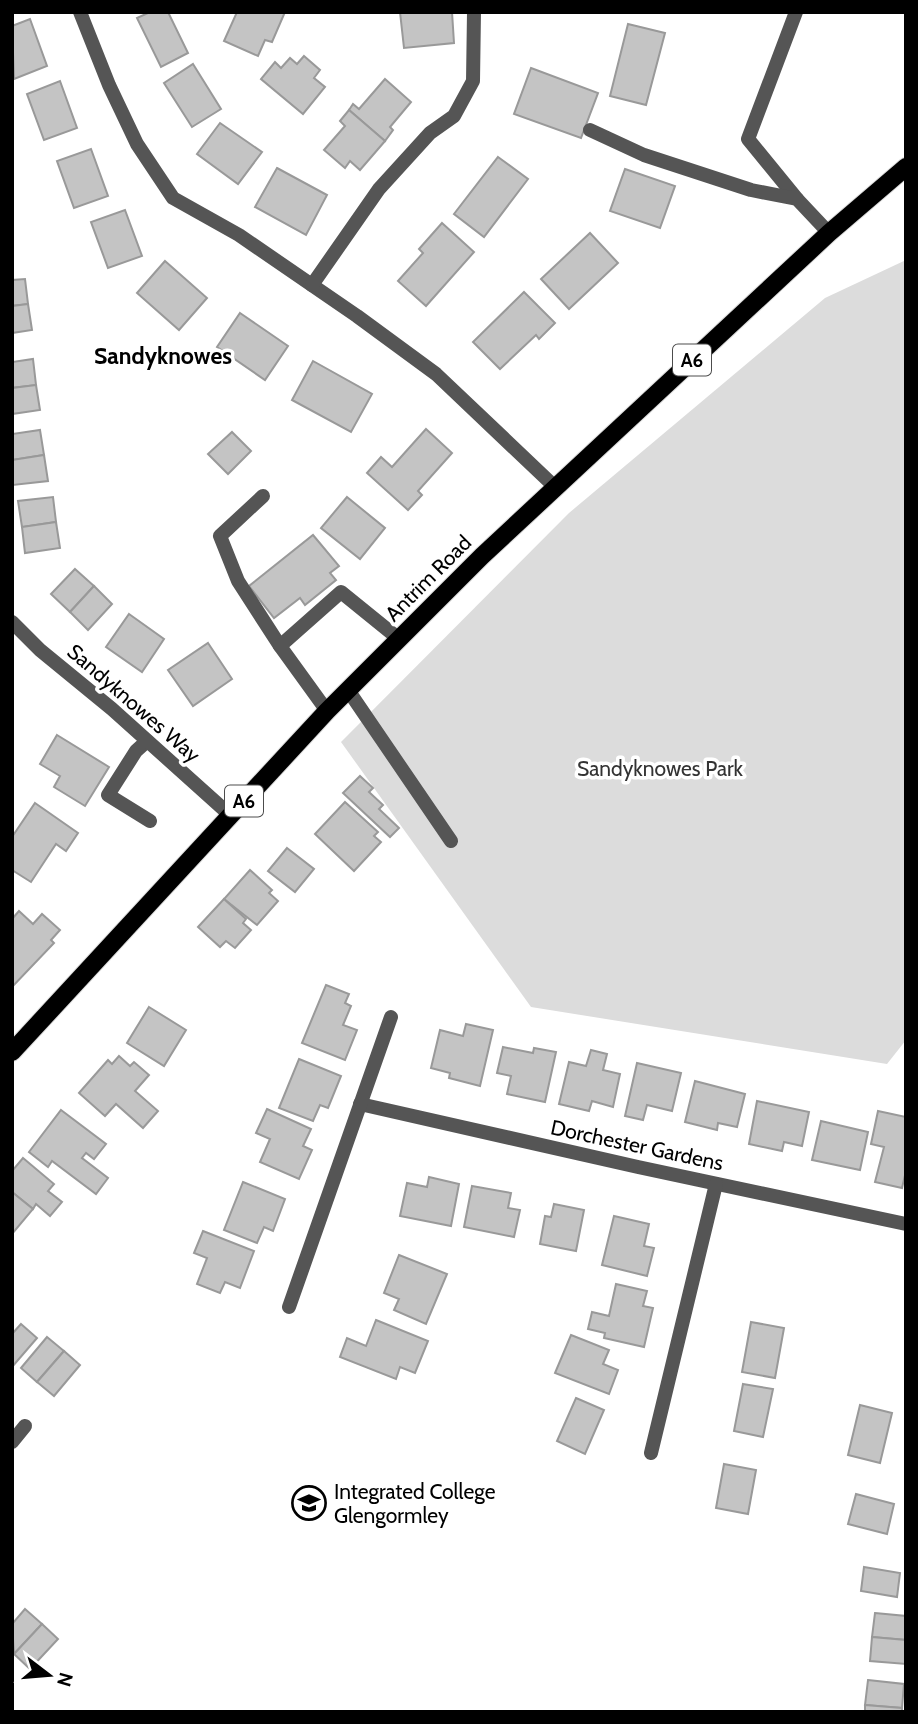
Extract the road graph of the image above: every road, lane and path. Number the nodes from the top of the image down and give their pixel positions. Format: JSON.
{"nodes":[{"id":1,"x":80,"y":12,"type":"edge"},
{"id":2,"x":474,"y":12,"type":"edge"},
{"id":3,"x":796,"y":12,"type":"edge"},
{"id":4,"x":590,"y":130,"type":"dead end"},
{"id":5,"x":906,"y":167,"type":"edge"},
{"id":6,"x":797,"y":199,"type":"junction"},
{"id":7,"x":829,"y":233,"type":"junction"},
{"id":8,"x":312,"y":285,"type":"junction"},
{"id":9,"x":555,"y":487,"type":"junction"},
{"id":10,"x":263,"y":496,"type":"dead end"},
{"id":11,"x":14,"y":628,"type":"edge"},
{"id":12,"x":399,"y":639,"type":"junction"},
{"id":13,"x":280,"y":646,"type":"junction"},
{"id":14,"x":348,"y":690,"type":"junction"},
{"id":15,"x":327,"y":711,"type":"junction"},
{"id":16,"x":147,"y":741,"type":"junction"},
{"id":17,"x":230,"y":816,"type":"junction"},
{"id":18,"x":150,"y":821,"type":"dead end"},
{"id":19,"x":451,"y":841,"type":"dead end"},
{"id":20,"x":391,"y":1017,"type":"dead end"},
{"id":21,"x":12,"y":1052,"type":"edge"},
{"id":22,"x":360,"y":1104,"type":"junction"},
{"id":23,"x":716,"y":1184,"type":"junction"},
{"id":24,"x":906,"y":1224,"type":"edge"},
{"id":25,"x":289,"y":1307,"type":"dead end"},
{"id":26,"x":25,"y":1426,"type":"dead end"},
{"id":27,"x":12,"y":1442,"type":"edge"},
{"id":28,"x":651,"y":1453,"type":"dead end"}],
"edges":[{"from":1,"to":8,"type":"street"},
{"from":2,"to":8,"type":"street"},
{"from":3,"to":6,"type":"street"},
{"from":4,"to":6,"type":"street"},
{"from":5,"to":7,"type":"main road","name":"Antrim Road","number":"A6"},
{"from":6,"to":7,"type":"street"},
{"from":7,"to":9,"type":"main road","name":"Antrim Road","number":"A6"},
{"from":8,"to":9,"type":"street"},
{"from":9,"to":12,"type":"main road","name":"Antrim Road","number":"A6"},
{"from":10,"to":13,"type":"street"},
{"from":11,"to":16,"type":"street","name":"Sandyknowes Way"},
{"from":12,"to":13,"type":"street"},
{"from":12,"to":14,"type":"main road","name":"Antrim Road","number":"A6"},
{"from":13,"to":15,"type":"street"},
{"from":14,"to":15,"type":"main road","name":"Antrim Road","number":"A6"},
{"from":14,"to":19,"type":"street"},
{"from":15,"to":17,"type":"main road","name":"Antrim Road","number":"A6"},
{"from":16,"to":17,"type":"street","name":"Sandyknowes Way"},
{"from":16,"to":18,"type":"street"},
{"from":17,"to":21,"type":"main road","name":"Antrim Road","number":"A6"},
{"from":20,"to":22,"type":"street"},
{"from":22,"to":23,"type":"street","name":"Dorchester Gardens"},
{"from":22,"to":25,"type":"street"},
{"from":23,"to":24,"type":"street","name":"Dorchester Gardens"},
{"from":23,"to":28,"type":"street"},
{"from":26,"to":27,"type":"street"}]}
